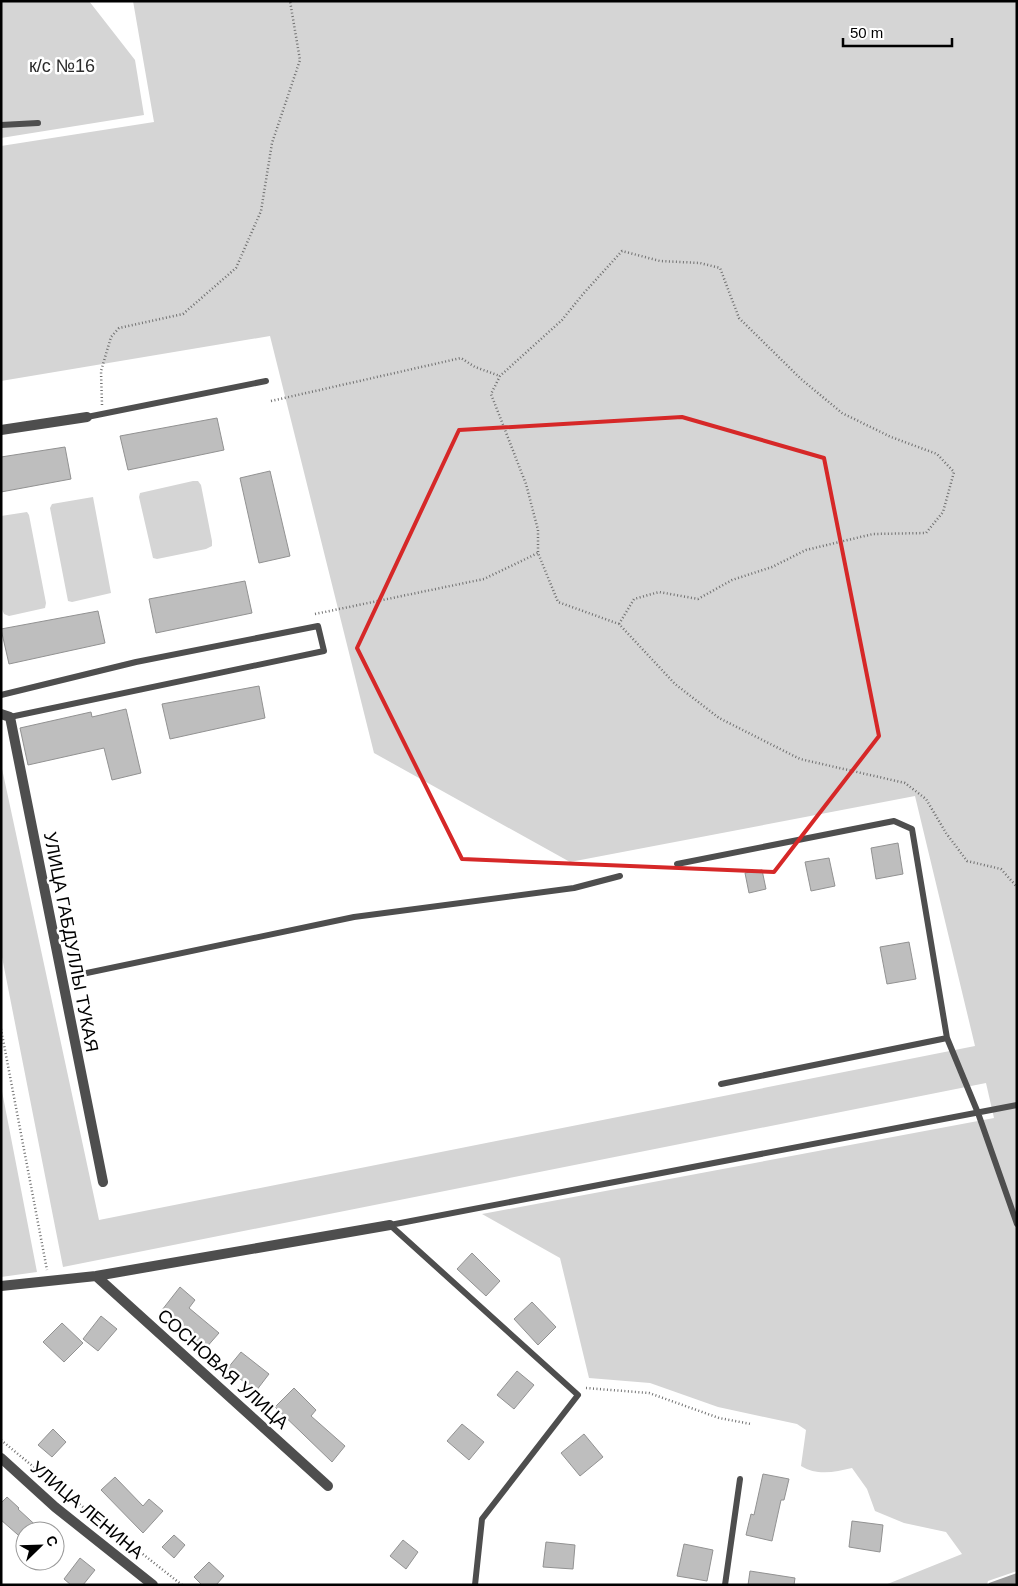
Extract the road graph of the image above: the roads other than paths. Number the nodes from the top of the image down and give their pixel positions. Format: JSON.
{"nodes":[{"id":1,"x":38,"y":123,"type":"dead end"},
{"id":2,"x":1,"y":125,"type":"edge"},
{"id":3,"x":266,"y":381,"type":"dead end"},
{"id":4,"x":87,"y":417,"type":"joint"},
{"id":5,"x":1,"y":430,"type":"edge"},
{"id":6,"x":1,"y":695,"type":"edge"},
{"id":7,"x":5,"y":716,"type":"edge"},
{"id":8,"x":677,"y":864,"type":"dead end"},
{"id":9,"x":620,"y":876,"type":"dead end"},
{"id":10,"x":82,"y":974,"type":"dead end"},
{"id":11,"x":947,"y":1038,"type":"junction"},
{"id":12,"x":721,"y":1084,"type":"dead end"},
{"id":13,"x":1017,"y":1105,"type":"edge"},
{"id":14,"x":978,"y":1113,"type":"junction"},
{"id":15,"x":103,"y":1182,"type":"dead end"},
{"id":16,"x":1017,"y":1224,"type":"edge"},
{"id":17,"x":390,"y":1225,"type":"junction"},
{"id":18,"x":96,"y":1276,"type":"junction"},
{"id":19,"x":1,"y":1286,"type":"edge"},
{"id":20,"x":1,"y":1458,"type":"edge"},
{"id":21,"x":740,"y":1479,"type":"dead end"},
{"id":22,"x":328,"y":1486,"type":"dead end"},
{"id":23,"x":153,"y":1585,"type":"edge"},
{"id":24,"x":475,"y":1585,"type":"edge"},
{"id":25,"x":725,"y":1585,"type":"edge"}],
"edges":[{"from":1,"to":2,"type":"lane"},
{"from":3,"to":4,"type":"lane"},
{"from":4,"to":5,"type":"street"},
{"from":6,"to":7,"type":"lane"},
{"from":7,"to":15,"type":"street","name":"УЛИЦА ГАБДУЛЛЫ ТУКАЯ"},
{"from":8,"to":11,"type":"lane"},
{"from":9,"to":10,"type":"lane"},
{"from":11,"to":12,"type":"lane"},
{"from":11,"to":14,"type":"lane"},
{"from":13,"to":14,"type":"lane"},
{"from":14,"to":16,"type":"lane"},
{"from":14,"to":17,"type":"lane"},
{"from":17,"to":18,"type":"street"},
{"from":17,"to":24,"type":"lane"},
{"from":18,"to":19,"type":"street"},
{"from":18,"to":22,"type":"street","name":"СОСНОВАЯ УЛИЦА"},
{"from":20,"to":23,"type":"street","name":"УЛИЦА ЛЕНИНА"},
{"from":21,"to":25,"type":"lane"}]}
